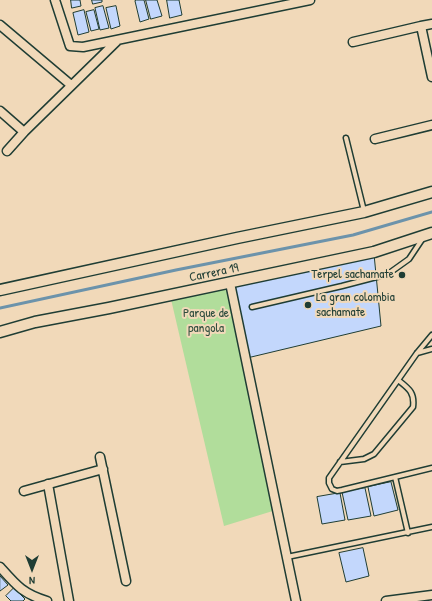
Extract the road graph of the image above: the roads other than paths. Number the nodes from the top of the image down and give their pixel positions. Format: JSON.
{"nodes":[{"id":1,"x":55,"y":0,"type":"edge"},
{"id":2,"x":310,"y":0,"type":"edge"},
{"id":3,"x":432,"y":24,"type":"edge"},
{"id":4,"x":0,"y":25,"type":"edge"},
{"id":5,"x":421,"y":26,"type":"junction"},
{"id":6,"x":117,"y":41,"type":"junction"},
{"id":7,"x":353,"y":42,"type":"dead end"},
{"id":8,"x":432,"y":75,"type":"edge"},
{"id":9,"x":71,"y":85,"type":"junction"},
{"id":10,"x":0,"y":111,"type":"edge"},
{"id":11,"x":432,"y":125,"type":"edge"},
{"id":12,"x":24,"y":132,"type":"junction"},
{"id":13,"x":346,"y":138,"type":"dead end"},
{"id":14,"x":375,"y":139,"type":"dead end"},
{"id":15,"x":7,"y":151,"type":"dead end"},
{"id":16,"x":432,"y":192,"type":"edge"},
{"id":17,"x":364,"y":212,"type":"junction"},
{"id":18,"x":428,"y":234,"type":"edge"},
{"id":19,"x":230,"y":283,"type":"junction"},
{"id":20,"x":0,"y":290,"type":"edge"},
{"id":21,"x":252,"y":307,"type":"dead end"},
{"id":22,"x":0,"y":332,"type":"edge"},
{"id":23,"x":432,"y":335,"type":"edge"},
{"id":24,"x":432,"y":349,"type":"edge"},
{"id":25,"x":417,"y":353,"type":"junction"},
{"id":26,"x":398,"y":380,"type":"junction"},
{"id":27,"x":100,"y":457,"type":"dead end"},
{"id":28,"x":340,"y":462,"type":"junction"},
{"id":29,"x":432,"y":468,"type":"edge"},
{"id":30,"x":103,"y":469,"type":"junction"},
{"id":31,"x":395,"y":477,"type":"junction"},
{"id":32,"x":48,"y":484,"type":"junction"},
{"id":33,"x":24,"y":491,"type":"dead end"},
{"id":34,"x":432,"y":527,"type":"edge"},
{"id":35,"x":408,"y":532,"type":"junction"},
{"id":36,"x":287,"y":557,"type":"junction"},
{"id":37,"x":0,"y":567,"type":"edge"},
{"id":38,"x":126,"y":581,"type":"dead end"},
{"id":39,"x":432,"y":595,"type":"edge"},
{"id":40,"x":47,"y":601,"type":"edge"},
{"id":41,"x":69,"y":601,"type":"edge"},
{"id":42,"x":296,"y":601,"type":"edge"},
{"id":43,"x":386,"y":601,"type":"edge"}],
"edges":[{"from":1,"to":6,"type":"street"},
{"from":2,"to":6,"type":"street"},
{"from":3,"to":5,"type":"street"},
{"from":4,"to":9,"type":"street"},
{"from":5,"to":7,"type":"street"},
{"from":5,"to":8,"type":"street"},
{"from":6,"to":9,"type":"street"},
{"from":9,"to":12,"type":"street"},
{"from":10,"to":12,"type":"street"},
{"from":11,"to":14,"type":"street"},
{"from":12,"to":15,"type":"street"},
{"from":13,"to":17,"type":"lane"},
{"from":16,"to":17,"type":"street"},
{"from":17,"to":20,"type":"street"},
{"from":18,"to":19,"type":"street","name":"Carrera 19"},
{"from":18,"to":21,"type":"lane"},
{"from":19,"to":22,"type":"street","name":"Carrera 19"},
{"from":19,"to":36,"type":"street"},
{"from":23,"to":25,"type":"lane"},
{"from":24,"to":25,"type":"lane"},
{"from":25,"to":26,"type":"lane"},
{"from":26,"to":28,"type":"lane"},
{"from":26,"to":28,"type":"lane"},
{"from":27,"to":30,"type":"street"},
{"from":28,"to":31,"type":"lane"},
{"from":29,"to":31,"type":"lane"},
{"from":30,"to":32,"type":"street"},
{"from":30,"to":38,"type":"street"},
{"from":31,"to":35,"type":"lane"},
{"from":32,"to":33,"type":"street"},
{"from":32,"to":41,"type":"street"},
{"from":34,"to":35,"type":"lane"},
{"from":35,"to":36,"type":"lane"},
{"from":36,"to":42,"type":"street"},
{"from":37,"to":40,"type":"street"},
{"from":39,"to":43,"type":"street"}]}
